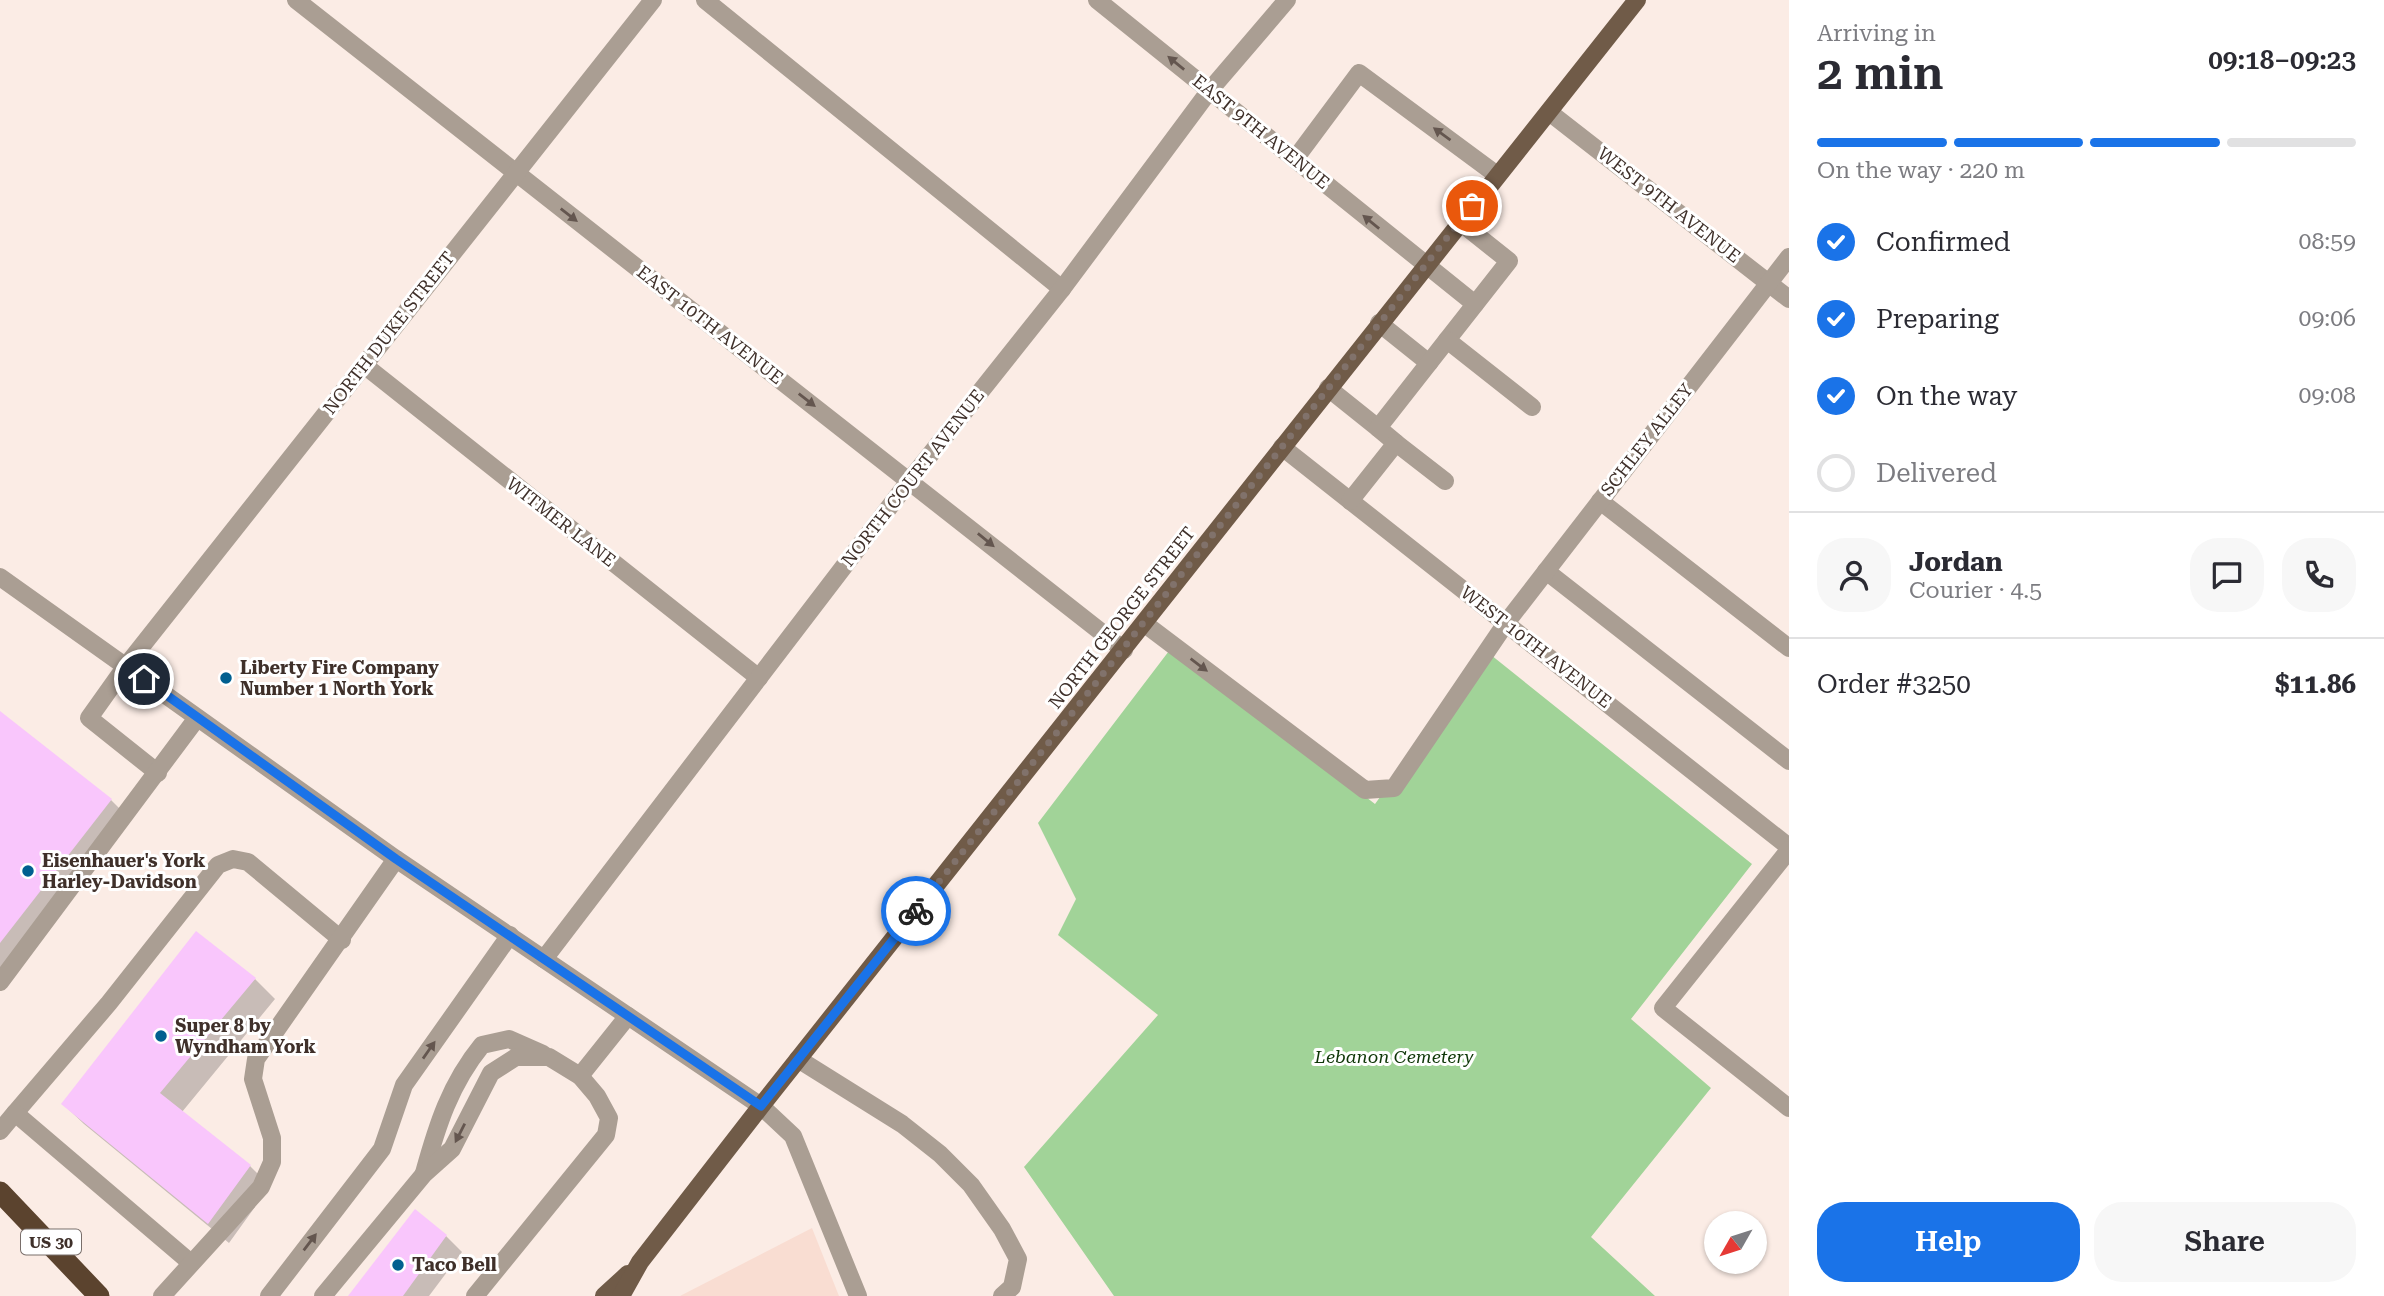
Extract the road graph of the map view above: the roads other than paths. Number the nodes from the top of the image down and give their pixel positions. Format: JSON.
{"nodes":[{"id":1,"x":296,"y":0,"type":"edge"},
{"id":2,"x":653,"y":0,"type":"edge"},
{"id":3,"x":705,"y":0,"type":"edge"},
{"id":4,"x":1097,"y":0,"type":"edge"},
{"id":5,"x":1287,"y":0,"type":"edge"},
{"id":6,"x":1637,"y":0,"type":"edge"},
{"id":7,"x":1210,"y":90,"type":"junction"},
{"id":8,"x":1549,"y":112,"type":"junction"},
{"id":9,"x":1294,"y":159,"type":"junction"},
{"id":10,"x":515,"y":174,"type":"junction"},
{"id":11,"x":1497,"y":175,"type":"junction"},
{"id":12,"x":1460,"y":222,"type":"junction"},
{"id":13,"x":1789,"y":257,"type":"edge"},
{"id":14,"x":1424,"y":265,"type":"junction"},
{"id":15,"x":1769,"y":283,"type":"junction"},
{"id":16,"x":1062,"y":289,"type":"junction"},
{"id":17,"x":1789,"y":299,"type":"edge"},
{"id":18,"x":1475,"y":304,"type":"junction"},
{"id":19,"x":1379,"y":323,"type":"junction"},
{"id":20,"x":1447,"y":340,"type":"junction"},
{"id":21,"x":1429,"y":363,"type":"junction"},
{"id":22,"x":364,"y":365,"type":"junction"},
{"id":23,"x":1328,"y":388,"type":"junction"},
{"id":24,"x":1532,"y":407,"type":"dead end"},
{"id":25,"x":1378,"y":428,"type":"junction"},
{"id":26,"x":1396,"y":443,"type":"junction"},
{"id":27,"x":1282,"y":447,"type":"junction"},
{"id":28,"x":910,"y":480,"type":"junction"},
{"id":29,"x":1445,"y":481,"type":"dead end"},
{"id":30,"x":1350,"y":501,"type":"junction"},
{"id":31,"x":1600,"y":501,"type":"junction"},
{"id":32,"x":1546,"y":571,"type":"junction"},
{"id":33,"x":0,"y":577,"type":"edge"},
{"id":34,"x":1506,"y":623,"type":"junction"},
{"id":35,"x":1145,"y":624,"type":"junction"},
{"id":36,"x":1789,"y":648,"type":"edge"},
{"id":37,"x":1124,"y":650,"type":"junction"},
{"id":38,"x":126,"y":666,"type":"junction"},
{"id":39,"x":759,"y":678,"type":"junction"},
{"id":40,"x":197,"y":718,"type":"junction"},
{"id":41,"x":1789,"y":761,"type":"edge"},
{"id":42,"x":158,"y":773,"type":"junction"},
{"id":43,"x":1789,"y":848,"type":"edge"},
{"id":44,"x":396,"y":859,"type":"junction"},
{"id":45,"x":510,"y":934,"type":"junction"},
{"id":46,"x":342,"y":940,"type":"junction"},
{"id":47,"x":544,"y":959,"type":"junction"},
{"id":48,"x":0,"y":982,"type":"edge"},
{"id":49,"x":628,"y":1016,"type":"junction"},
{"id":50,"x":549,"y":1057,"type":"junction"},
{"id":51,"x":798,"y":1059,"type":"junction"},
{"id":52,"x":580,"y":1076,"type":"junction"},
{"id":53,"x":761,"y":1106,"type":"junction"},
{"id":54,"x":1789,"y":1108,"type":"edge"},
{"id":55,"x":15,"y":1112,"type":"junction"},
{"id":56,"x":0,"y":1130,"type":"edge"},
{"id":57,"x":424,"y":1174,"type":"junction"},
{"id":58,"x":0,"y":1192,"type":"edge"},
{"id":59,"x":640,"y":1262,"type":"junction"},
{"id":60,"x":191,"y":1263,"type":"junction"},
{"id":61,"x":99,"y":1296,"type":"edge"},
{"id":62,"x":162,"y":1296,"type":"edge"},
{"id":63,"x":269,"y":1296,"type":"edge"},
{"id":64,"x":323,"y":1296,"type":"edge"},
{"id":65,"x":475,"y":1296,"type":"edge"},
{"id":66,"x":604,"y":1296,"type":"edge"},
{"id":67,"x":621,"y":1296,"type":"edge"},
{"id":68,"x":858,"y":1296,"type":"edge"},
{"id":69,"x":1002,"y":1296,"type":"edge"}],
"edges":[{"from":1,"to":10,"type":"street","name":"EAST 10TH AVENUE"},
{"from":2,"to":10,"type":"street","name":"NORTH DUKE STREET"},
{"from":3,"to":16,"type":"street"},
{"from":7,"to":4,"type":"street","name":"EAST 9TH AVENUE","one_way":true},
{"from":5,"to":7,"type":"street","name":"NORTH COURT AVENUE"},
{"from":6,"to":8,"type":"main road","name":"NORTH GEORGE STREET"},
{"from":7,"to":9,"type":"street","name":"EAST 9TH AVENUE"},
{"from":7,"to":16,"type":"street","name":"NORTH COURT AVENUE"},
{"from":8,"to":11,"type":"main road","name":"NORTH GEORGE STREET"},
{"from":8,"to":15,"type":"street","name":"WEST 9TH AVENUE"},
{"from":11,"to":9,"type":"street","one_way":true},
{"from":14,"to":9,"type":"street","name":"EAST 9TH AVENUE","one_way":true},
{"from":10,"to":22,"type":"street","name":"NORTH DUKE STREET"},
{"from":10,"to":28,"type":"street","name":"EAST 10TH AVENUE","one_way":true},
{"from":11,"to":12,"type":"main road","name":"NORTH GEORGE STREET"},
{"from":12,"to":14,"type":"main road","name":"NORTH GEORGE STREET"},
{"from":12,"to":18,"type":"street"},
{"from":13,"to":15,"type":"street","name":"SCHLEY ALLEY"},
{"from":14,"to":18,"type":"street","name":"EAST 9TH AVENUE"},
{"from":14,"to":19,"type":"main road","name":"NORTH GEORGE STREET"},
{"from":15,"to":17,"type":"street","name":"WEST 9TH AVENUE"},
{"from":15,"to":31,"type":"street","name":"SCHLEY ALLEY"},
{"from":16,"to":28,"type":"street","name":"NORTH COURT AVENUE"},
{"from":18,"to":20,"type":"street"},
{"from":19,"to":21,"type":"street"},
{"from":19,"to":23,"type":"main road","name":"NORTH GEORGE STREET"},
{"from":20,"to":21,"type":"street"},
{"from":20,"to":24,"type":"street"},
{"from":21,"to":25,"type":"street"},
{"from":22,"to":38,"type":"street","name":"NORTH DUKE STREET"},
{"from":22,"to":39,"type":"street","name":"WITMER LANE"},
{"from":23,"to":25,"type":"street"},
{"from":23,"to":27,"type":"main road","name":"NORTH GEORGE STREET"},
{"from":25,"to":26,"type":"street"},
{"from":26,"to":29,"type":"street"},
{"from":26,"to":30,"type":"street"},
{"from":27,"to":30,"type":"street","name":"WEST 10TH AVENUE"},
{"from":27,"to":35,"type":"main road","name":"NORTH GEORGE STREET"},
{"from":28,"to":37,"type":"street","name":"EAST 10TH AVENUE","one_way":true},
{"from":28,"to":39,"type":"street","name":"NORTH COURT AVENUE"},
{"from":30,"to":34,"type":"street","name":"WEST 10TH AVENUE"},
{"from":31,"to":32,"type":"street","name":"SCHLEY ALLEY"},
{"from":31,"to":36,"type":"street"},
{"from":32,"to":34,"type":"street","name":"SCHLEY ALLEY"},
{"from":32,"to":41,"type":"street"},
{"from":33,"to":38,"type":"street"},
{"from":35,"to":34,"type":"street","name":"SCHLEY ALLEY","one_way":true},
{"from":34,"to":43,"type":"street","name":"WEST 10TH AVENUE"},
{"from":35,"to":37,"type":"main road","name":"NORTH GEORGE STREET"},
{"from":37,"to":51,"type":"main road","name":"NORTH GEORGE STREET"},
{"from":38,"to":40,"type":"street"},
{"from":38,"to":42,"type":"street","name":"NORTH DUKE STREET"},
{"from":39,"to":47,"type":"street","name":"NORTH COURT AVENUE"},
{"from":40,"to":42,"type":"street"},
{"from":40,"to":44,"type":"street"},
{"from":42,"to":48,"type":"street"},
{"from":43,"to":54,"type":"street"},
{"from":44,"to":45,"type":"street"},
{"from":44,"to":46,"type":"street"},
{"from":45,"to":47,"type":"street"},
{"from":63,"to":45,"type":"street","one_way":true},
{"from":46,"to":55,"type":"street"},
{"from":46,"to":60,"type":"street"},
{"from":47,"to":49,"type":"street"},
{"from":49,"to":52,"type":"street"},
{"from":49,"to":53,"type":"street"},
{"from":50,"to":52,"type":"street"},
{"from":50,"to":57,"type":"street","one_way":true},
{"from":50,"to":57,"type":"street"},
{"from":51,"to":53,"type":"main road","name":"NORTH GEORGE STREET"},
{"from":51,"to":69,"type":"street"},
{"from":52,"to":65,"type":"street"},
{"from":53,"to":59,"type":"main road","name":"NORTH GEORGE STREET"},
{"from":53,"to":68,"type":"street"},
{"from":55,"to":56,"type":"street"},
{"from":55,"to":60,"type":"street"},
{"from":57,"to":64,"type":"street"},
{"from":58,"to":61,"type":"highway","number":"US 30"},
{"from":59,"to":66,"type":"main road","name":"NORTH GEORGE STREET"},
{"from":59,"to":67,"type":"main road","name":"NORTH GEORGE STREET"},
{"from":60,"to":62,"type":"street"}]}
